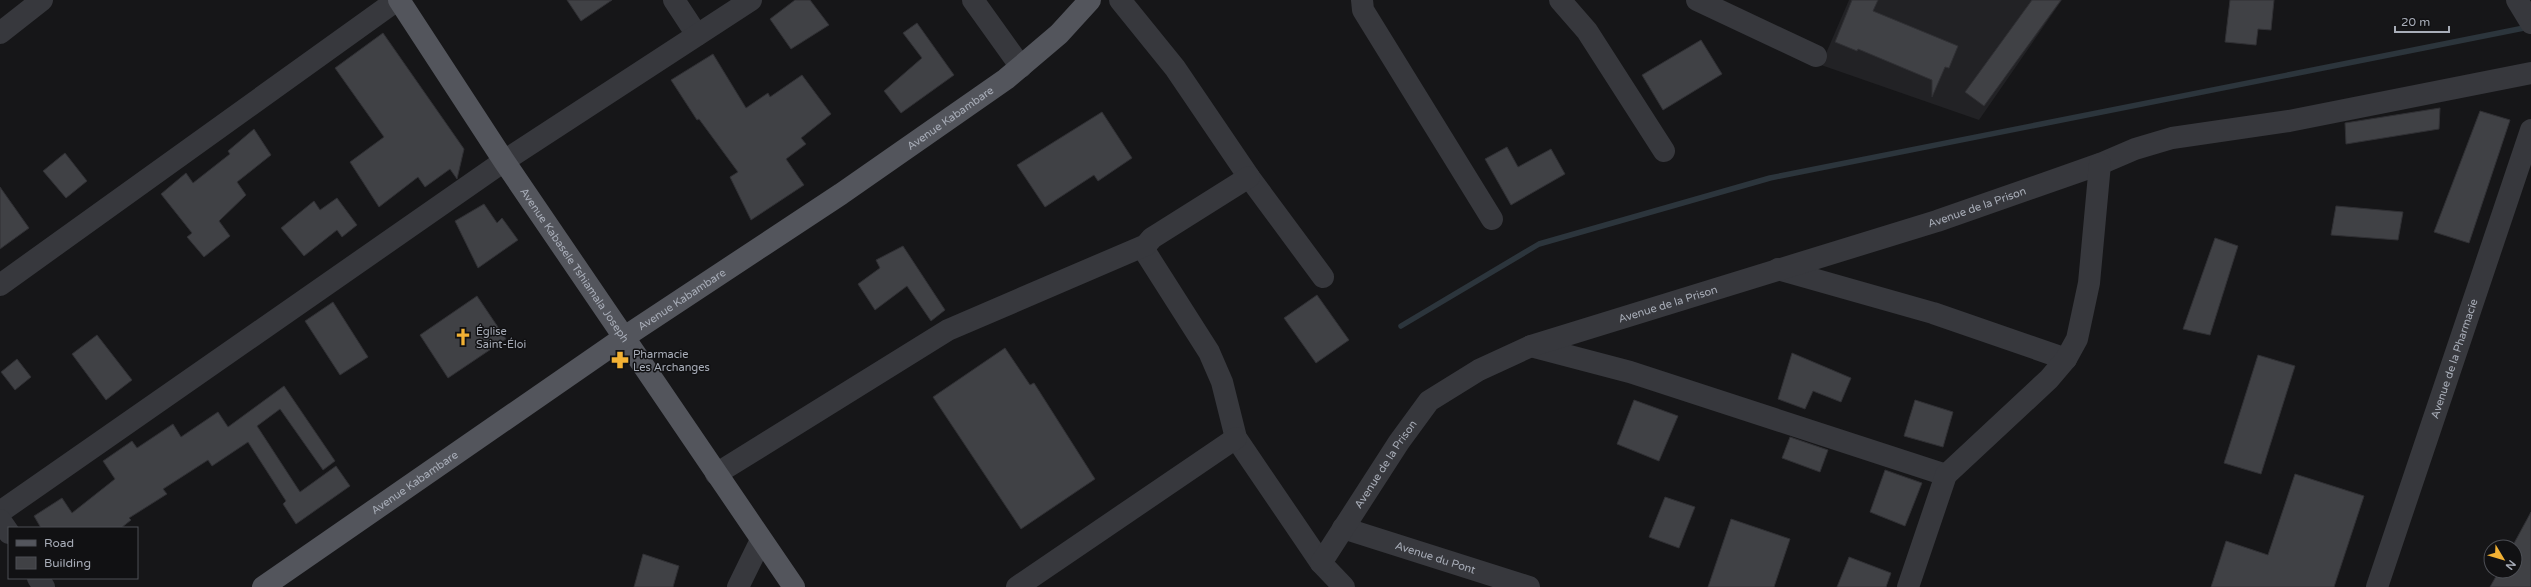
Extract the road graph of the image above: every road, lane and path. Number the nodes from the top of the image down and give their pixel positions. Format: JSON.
{"nodes":[{"id":1,"x":42,"y":0,"type":"edge"},
{"id":2,"x":398,"y":0,"type":"edge"},
{"id":3,"x":674,"y":0,"type":"edge"},
{"id":4,"x":751,"y":0,"type":"edge"},
{"id":5,"x":973,"y":0,"type":"edge"},
{"id":6,"x":1090,"y":0,"type":"edge"},
{"id":7,"x":1120,"y":0,"type":"edge"},
{"id":8,"x":1362,"y":0,"type":"edge"},
{"id":9,"x":1560,"y":0,"type":"edge"},
{"id":10,"x":1697,"y":0,"type":"edge"},
{"id":11,"x":1724,"y":5,"type":"edge"},
{"id":12,"x":0,"y":33,"type":"edge"},
{"id":13,"x":697,"y":35,"type":"junction"},
{"id":14,"x":1816,"y":56,"type":"dead end"},
{"id":15,"x":1021,"y":66,"type":"junction"},
{"id":16,"x":2531,"y":73,"type":"edge"},
{"id":17,"x":2531,"y":130,"type":"edge"},
{"id":18,"x":1664,"y":151,"type":"dead end"},
{"id":19,"x":504,"y":161,"type":"junction"},
{"id":20,"x":2100,"y":164,"type":"junction"},
{"id":21,"x":1249,"y":177,"type":"junction"},
{"id":22,"x":1492,"y":219,"type":"dead end"},
{"id":23,"x":1146,"y":245,"type":"junction"},
{"id":24,"x":1778,"y":269,"type":"junction"},
{"id":25,"x":1323,"y":277,"type":"dead end"},
{"id":26,"x":0,"y":285,"type":"edge"},
{"id":27,"x":623,"y":338,"type":"junction"},
{"id":28,"x":1531,"y":346,"type":"junction"},
{"id":29,"x":2066,"y":359,"type":"junction"},
{"id":30,"x":1236,"y":438,"type":"junction"},
{"id":31,"x":716,"y":474,"type":"junction"},
{"id":32,"x":1946,"y":474,"type":"junction"},
{"id":33,"x":0,"y":512,"type":"edge"},
{"id":34,"x":0,"y":520,"type":"edge"},
{"id":35,"x":1343,"y":528,"type":"junction"},
{"id":36,"x":8,"y":532,"type":"edge"},
{"id":37,"x":761,"y":540,"type":"junction"},
{"id":38,"x":1321,"y":563,"type":"junction"},
{"id":39,"x":263,"y":587,"type":"edge"},
{"id":40,"x":738,"y":587,"type":"edge"},
{"id":41,"x":794,"y":587,"type":"edge"},
{"id":42,"x":1016,"y":587,"type":"edge"},
{"id":43,"x":1344,"y":587,"type":"edge"},
{"id":44,"x":1529,"y":587,"type":"edge"},
{"id":45,"x":1908,"y":587,"type":"edge"},
{"id":46,"x":2376,"y":587,"type":"edge"}],
"edges":[{"from":1,"to":12,"type":"street"},
{"from":2,"to":19,"type":"main road","name":"Avenue Kabasele Tshiamala Joseph"},
{"from":2,"to":26,"type":"street"},
{"from":3,"to":13,"type":"street"},
{"from":4,"to":13,"type":"street"},
{"from":5,"to":15,"type":"street"},
{"from":6,"to":15,"type":"main road","name":"Avenue Kabambare"},
{"from":7,"to":21,"type":"street"},
{"from":8,"to":22,"type":"street"},
{"from":9,"to":18,"type":"street"},
{"from":10,"to":11,"type":"street"},
{"from":11,"to":14,"type":"street"},
{"from":13,"to":19,"type":"street"},
{"from":15,"to":27,"type":"main road","name":"Avenue Kabambare"},
{"from":16,"to":20,"type":"street","name":"Avenue de la Prison"},
{"from":17,"to":46,"type":"street","name":"Avenue de la Pharmacie"},
{"from":19,"to":27,"type":"main road","name":"Avenue Kabasele Tshiamala Joseph"},
{"from":19,"to":33,"type":"street"},
{"from":20,"to":24,"type":"street","name":"Avenue de la Prison"},
{"from":20,"to":29,"type":"street"},
{"from":21,"to":23,"type":"street"},
{"from":21,"to":25,"type":"street"},
{"from":23,"to":30,"type":"street"},
{"from":23,"to":31,"type":"street"},
{"from":24,"to":28,"type":"street","name":"Avenue de la Prison"},
{"from":24,"to":29,"type":"street"},
{"from":27,"to":31,"type":"main road","name":"Avenue Kabasele Tshiamala Joseph"},
{"from":27,"to":39,"type":"main road","name":"Avenue Kabambare"},
{"from":28,"to":32,"type":"street"},
{"from":28,"to":35,"type":"street","name":"Avenue de la Prison"},
{"from":29,"to":32,"type":"street"},
{"from":30,"to":38,"type":"street"},
{"from":30,"to":42,"type":"street"},
{"from":31,"to":37,"type":"main road","name":"Avenue Kabasele Tshiamala Joseph"},
{"from":32,"to":45,"type":"street"},
{"from":34,"to":36,"type":"street"},
{"from":35,"to":38,"type":"street","name":"Avenue de la Prison"},
{"from":35,"to":44,"type":"street","name":"Avenue du Pont"},
{"from":37,"to":40,"type":"street"},
{"from":37,"to":41,"type":"main road","name":"Avenue Kabasele Tshiamala Joseph"},
{"from":38,"to":43,"type":"street"}]}
